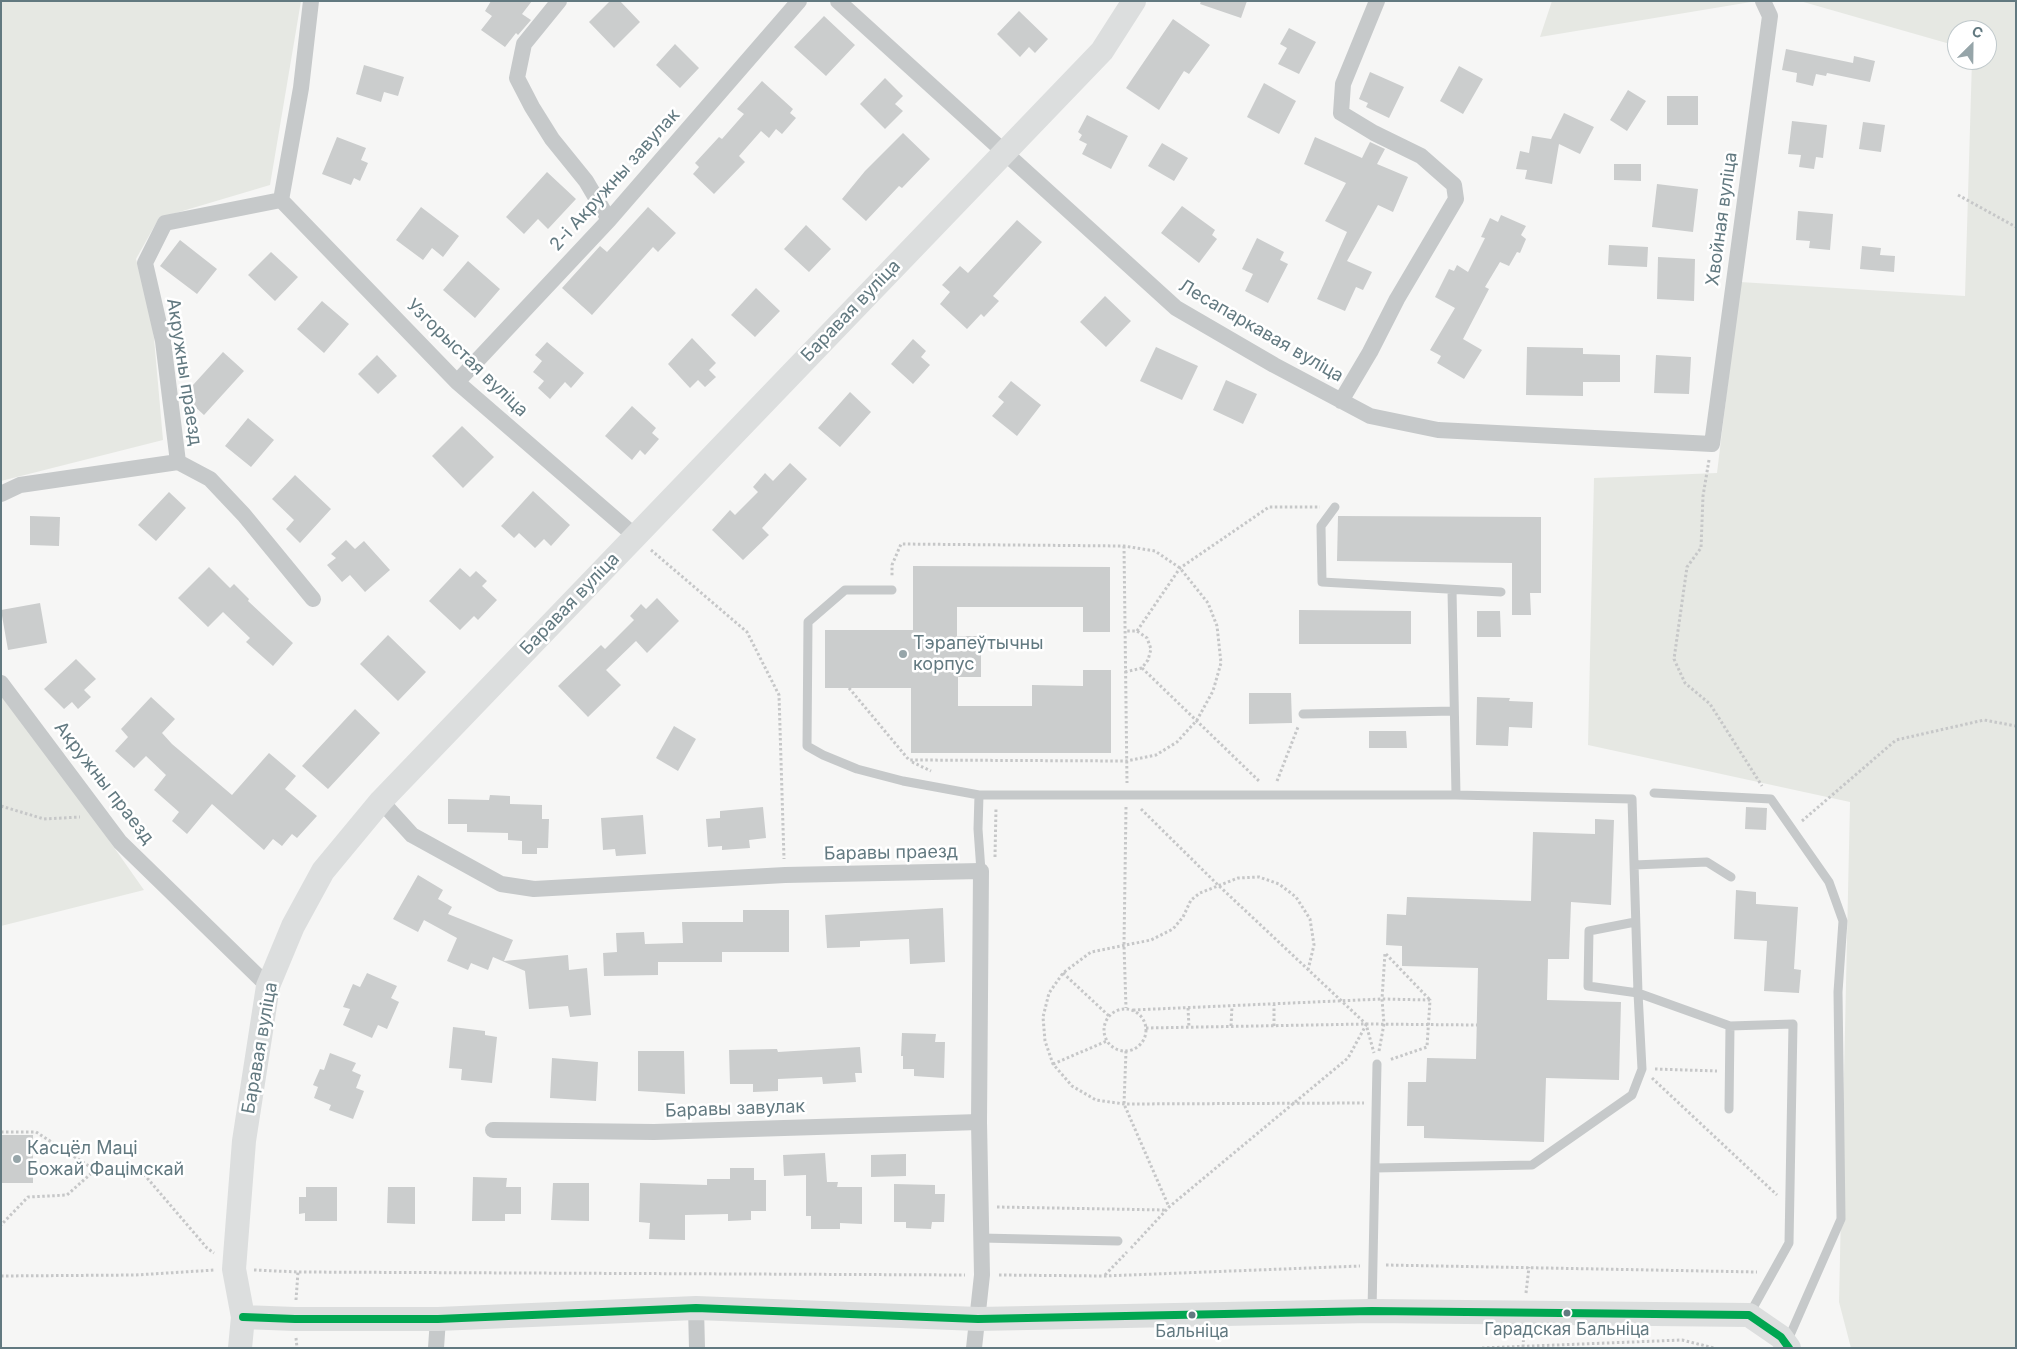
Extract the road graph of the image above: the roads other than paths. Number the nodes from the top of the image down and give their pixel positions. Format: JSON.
{"nodes":[{"id":1,"x":311,"y":1,"type":"edge"},
{"id":2,"x":559,"y":1,"type":"edge"},
{"id":3,"x":799,"y":1,"type":"edge"},
{"id":4,"x":838,"y":1,"type":"edge"},
{"id":5,"x":1134,"y":1,"type":"edge"},
{"id":6,"x":1377,"y":1,"type":"edge"},
{"id":7,"x":1763,"y":1,"type":"edge"},
{"id":8,"x":1004,"y":151,"type":"junction"},
{"id":9,"x":281,"y":200,"type":"junction"},
{"id":10,"x":609,"y":220,"type":"junction"},
{"id":11,"x":457,"y":382,"type":"junction"},
{"id":12,"x":1341,"y":401,"type":"junction"},
{"id":13,"x":1712,"y":444,"type":"joint"},
{"id":14,"x":178,"y":462,"type":"junction"},
{"id":15,"x":1,"y":494,"type":"edge"},
{"id":16,"x":1335,"y":507,"type":"road end"},
{"id":17,"x":635,"y":536,"type":"junction"},
{"id":18,"x":892,"y":590,"type":"road end"},
{"id":19,"x":1452,"y":590,"type":"junction"},
{"id":20,"x":1501,"y":592,"type":"dead end"},
{"id":21,"x":313,"y":599,"type":"dead end"},
{"id":22,"x":1,"y":683,"type":"edge"},
{"id":23,"x":1454,"y":711,"type":"junction"},
{"id":24,"x":1304,"y":714,"type":"road end"},
{"id":25,"x":1654,"y":793,"type":"dead end"},
{"id":26,"x":979,"y":794,"type":"junction"},
{"id":27,"x":1456,"y":795,"type":"junction"},
{"id":28,"x":381,"y":801,"type":"junction"},
{"id":29,"x":1634,"y":865,"type":"junction"},
{"id":30,"x":981,"y":871,"type":"junction"},
{"id":31,"x":1731,"y":877,"type":"dead end"},
{"id":32,"x":1635,"y":922,"type":"junction"},
{"id":33,"x":268,"y":986,"type":"junction"},
{"id":34,"x":1638,"y":993,"type":"junction"},
{"id":35,"x":1730,"y":1026,"type":"junction"},
{"id":36,"x":1377,"y":1064,"type":"road end"},
{"id":37,"x":1729,"y":1108,"type":"dead end"},
{"id":38,"x":979,"y":1122,"type":"junction"},
{"id":39,"x":493,"y":1130,"type":"dead end"},
{"id":40,"x":1376,"y":1168,"type":"junction"},
{"id":41,"x":981,"y":1238,"type":"junction"},
{"id":42,"x":1118,"y":1241,"type":"dead end"},
{"id":43,"x":696,"y":1308,"type":"junction"},
{"id":44,"x":1372,"y":1312,"type":"junction"},
{"id":45,"x":1749,"y":1315,"type":"junction"},
{"id":46,"x":243,"y":1317,"type":"junction"},
{"id":47,"x":438,"y":1319,"type":"junction"},
{"id":48,"x":978,"y":1319,"type":"junction"},
{"id":49,"x":1787,"y":1346,"type":"edge"},
{"id":50,"x":240,"y":1348,"type":"edge"},
{"id":51,"x":436,"y":1348,"type":"edge"},
{"id":52,"x":696,"y":1348,"type":"edge"},
{"id":53,"x":974,"y":1348,"type":"edge"}],
"edges":[{"from":1,"to":9,"type":"street"},
{"from":2,"to":10,"type":"street"},
{"from":3,"to":10,"type":"street","name":"2-і Акружны завулак"},
{"from":4,"to":8,"type":"street","name":"Лесапаркавая вуліца"},
{"from":5,"to":8,"type":"street","name":"Баравая вуліца"},
{"from":6,"to":12,"type":"street"},
{"from":7,"to":13,"type":"street","name":"Хвойная вуліца"},
{"from":8,"to":12,"type":"street","name":"Лесапаркавая вуліца"},
{"from":8,"to":17,"type":"street","name":"Баравая вуліца"},
{"from":9,"to":11,"type":"street","name":"Узгорыстая вуліца"},
{"from":9,"to":14,"type":"street","name":"Акружны праезд"},
{"from":10,"to":11,"type":"street","name":"2-і Акружны завулак"},
{"from":11,"to":17,"type":"street","name":"Узгорыстая вуліца"},
{"from":12,"to":13,"type":"street","name":"Лесапаркавая вуліца"},
{"from":14,"to":15,"type":"street","name":"Акружны праезд"},
{"from":14,"to":21,"type":"street"},
{"from":16,"to":19,"type":"lane"},
{"from":17,"to":28,"type":"street","name":"Баравая вуліца"},
{"from":18,"to":26,"type":"lane"},
{"from":19,"to":20,"type":"lane"},
{"from":19,"to":23,"type":"lane"},
{"from":22,"to":33,"type":"street","name":"Акружны праезд"},
{"from":23,"to":24,"type":"lane"},
{"from":23,"to":27,"type":"lane"},
{"from":25,"to":49,"type":"lane"},
{"from":26,"to":27,"type":"lane"},
{"from":26,"to":30,"type":"lane"},
{"from":27,"to":29,"type":"lane"},
{"from":28,"to":30,"type":"street","name":"Баравы праезд"},
{"from":28,"to":33,"type":"street","name":"Баравая вуліца"},
{"from":29,"to":31,"type":"lane"},
{"from":29,"to":32,"type":"lane"},
{"from":30,"to":38,"type":"street","name":"Баравы праезд"},
{"from":32,"to":34,"type":"lane"},
{"from":32,"to":34,"type":"lane"},
{"from":33,"to":46,"type":"street","name":"Баравая вуліца"},
{"from":34,"to":35,"type":"lane"},
{"from":34,"to":40,"type":"lane"},
{"from":35,"to":37,"type":"lane"},
{"from":35,"to":45,"type":"lane"},
{"from":36,"to":40,"type":"lane"},
{"from":38,"to":39,"type":"street","name":"Баравы завулак"},
{"from":38,"to":41,"type":"street","name":"Баравы праезд"},
{"from":40,"to":44,"type":"lane"},
{"from":41,"to":42,"type":"lane"},
{"from":41,"to":48,"type":"street","name":"Баравы праезд"},
{"from":43,"to":47,"type":"street"},
{"from":43,"to":48,"type":"street"},
{"from":43,"to":52,"type":"street"},
{"from":44,"to":45,"type":"street"},
{"from":44,"to":48,"type":"street"},
{"from":45,"to":49,"type":"street"},
{"from":46,"to":47,"type":"street"},
{"from":46,"to":50,"type":"street","name":"Баравая вуліца"},
{"from":47,"to":51,"type":"street"},
{"from":48,"to":53,"type":"street","name":"Баравы праезд"}]}
